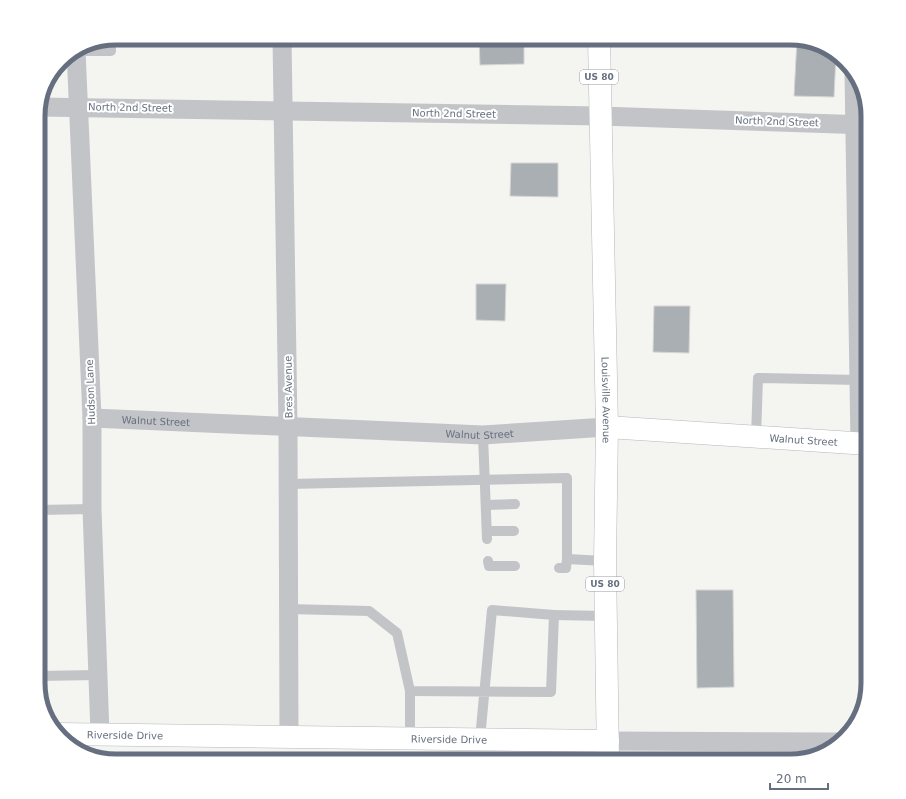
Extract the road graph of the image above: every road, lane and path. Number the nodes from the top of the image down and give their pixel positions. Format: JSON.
{"nodes":[{"id":1,"x":111,"y":45,"type":"edge"},
{"id":2,"x":282,"y":45,"type":"edge"},
{"id":3,"x":599,"y":45,"type":"edge"},
{"id":4,"x":89,"y":51,"type":"edge"},
{"id":5,"x":76,"y":57,"type":"edge"},
{"id":6,"x":857,"y":92,"type":"edge"},
{"id":7,"x":46,"y":107,"type":"edge"},
{"id":8,"x":78,"y":107,"type":"junction"},
{"id":9,"x":283,"y":110,"type":"junction"},
{"id":10,"x":600,"y":116,"type":"junction"},
{"id":11,"x":861,"y":124,"type":"edge"},
{"id":12,"x":859,"y":380,"type":"junction"},
{"id":13,"x":861,"y":406,"type":"edge"},
{"id":14,"x":92,"y":418,"type":"junction"},
{"id":15,"x":288,"y":427,"type":"junction"},
{"id":16,"x":607,"y":427,"type":"junction"},
{"id":17,"x":483,"y":435,"type":"junction"},
{"id":18,"x":756,"y":436,"type":"junction"},
{"id":19,"x":861,"y":444,"type":"edge"},
{"id":20,"x":485,"y":481,"type":"junction"},
{"id":21,"x":288,"y":484,"type":"junction"},
{"id":22,"x":515,"y":504,"type":"dead end"},
{"id":23,"x":486,"y":505,"type":"junction"},
{"id":24,"x":92,"y":508,"type":"junction"},
{"id":25,"x":45,"y":510,"type":"edge"},
{"id":26,"x":514,"y":531,"type":"dead end"},
{"id":27,"x":567,"y":559,"type":"junction"},
{"id":28,"x":488,"y":561,"type":"dead end"},
{"id":29,"x":605,"y":561,"type":"junction"},
{"id":30,"x":516,"y":566,"type":"dead end"},
{"id":31,"x":559,"y":568,"type":"dead end"},
{"id":32,"x":288,"y":609,"type":"junction"},
{"id":33,"x":554,"y":615,"type":"junction"},
{"id":34,"x":606,"y":616,"type":"junction"},
{"id":35,"x":97,"y":675,"type":"junction"},
{"id":36,"x":45,"y":676,"type":"edge"},
{"id":37,"x":410,"y":691,"type":"junction"},
{"id":38,"x":484,"y":692,"type":"junction"},
{"id":39,"x":67,"y":734,"type":"edge"},
{"id":40,"x":100,"y":734,"type":"junction"},
{"id":41,"x":289,"y":736,"type":"junction"},
{"id":42,"x":410,"y":738,"type":"junction"},
{"id":43,"x":480,"y":739,"type":"junction"},
{"id":44,"x":829,"y":742,"type":"edge"},
{"id":45,"x":608,"y":751,"type":"edge"}],
"edges":[{"from":1,"to":4,"type":"lane"},
{"from":2,"to":9,"type":"street","name":"Bres Avenue"},
{"from":3,"to":10,"type":"street","name":"Louisville Avenue","number":"US 80"},
{"from":5,"to":8,"type":"street","name":"Hudson Lane"},
{"from":6,"to":11,"type":"street"},
{"from":7,"to":8,"type":"street","name":"North 2nd Street"},
{"from":8,"to":9,"type":"street","name":"North 2nd Street"},
{"from":8,"to":14,"type":"street","name":"Hudson Lane"},
{"from":9,"to":10,"type":"street","name":"North 2nd Street"},
{"from":9,"to":15,"type":"street","name":"Bres Avenue"},
{"from":10,"to":11,"type":"street","name":"North 2nd Street"},
{"from":10,"to":16,"type":"street","name":"Louisville Avenue","number":"US 80"},
{"from":11,"to":12,"type":"street"},
{"from":12,"to":13,"type":"street"},
{"from":12,"to":18,"type":"lane"},
{"from":14,"to":15,"type":"street","name":"Walnut Street"},
{"from":14,"to":24,"type":"street","name":"Hudson Lane"},
{"from":15,"to":17,"type":"street","name":"Walnut Street"},
{"from":15,"to":21,"type":"street","name":"Bres Avenue"},
{"from":16,"to":17,"type":"street","name":"Walnut Street"},
{"from":16,"to":18,"type":"street","name":"Walnut Street"},
{"from":16,"to":29,"type":"street","name":"Louisville Avenue","number":"US 80"},
{"from":17,"to":20,"type":"lane"},
{"from":18,"to":19,"type":"street","name":"Walnut Street"},
{"from":20,"to":21,"type":"lane"},
{"from":20,"to":23,"type":"lane"},
{"from":20,"to":27,"type":"lane"},
{"from":21,"to":32,"type":"street","name":"Bres Avenue"},
{"from":22,"to":23,"type":"lane"},
{"from":23,"to":26,"type":"lane"},
{"from":24,"to":25,"type":"lane"},
{"from":24,"to":35,"type":"street","name":"Hudson Lane"},
{"from":27,"to":29,"type":"lane"},
{"from":27,"to":31,"type":"lane"},
{"from":28,"to":30,"type":"lane"},
{"from":29,"to":34,"type":"street","name":"Louisville Avenue","number":"US 80"},
{"from":32,"to":37,"type":"lane"},
{"from":32,"to":41,"type":"street","name":"Bres Avenue"},
{"from":33,"to":34,"type":"lane"},
{"from":33,"to":38,"type":"lane"},
{"from":33,"to":38,"type":"lane"},
{"from":34,"to":45,"type":"street","name":"Louisville Avenue","number":"US 80"},
{"from":35,"to":36,"type":"lane"},
{"from":35,"to":40,"type":"street","name":"Hudson Lane"},
{"from":37,"to":38,"type":"lane"},
{"from":37,"to":42,"type":"lane"},
{"from":38,"to":43,"type":"lane"},
{"from":39,"to":40,"type":"street","name":"Riverside Drive"},
{"from":40,"to":41,"type":"street","name":"Riverside Drive"},
{"from":41,"to":42,"type":"street","name":"Riverside Drive"},
{"from":42,"to":43,"type":"street","name":"Riverside Drive"},
{"from":43,"to":45,"type":"street","name":"Riverside Drive"},
{"from":44,"to":45,"type":"street","name":"Riverside Drive"}]}
